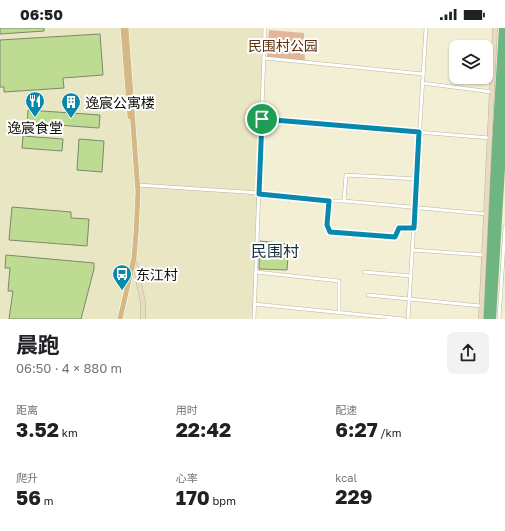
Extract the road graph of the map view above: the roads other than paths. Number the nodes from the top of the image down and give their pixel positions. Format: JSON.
{"nodes":[{"id":1,"x":123,"y":28,"type":"edge"},
{"id":2,"x":126,"y":28,"type":"edge"},
{"id":3,"x":265,"y":28,"type":"edge"},
{"id":4,"x":426,"y":28,"type":"edge"},
{"id":5,"x":495,"y":28,"type":"edge"},
{"id":6,"x":264,"y":58,"type":"junction"},
{"id":7,"x":423,"y":74,"type":"junction"},
{"id":8,"x":422,"y":83,"type":"junction"},
{"id":9,"x":492,"y":92,"type":"junction"},
{"id":10,"x":262,"y":119,"type":"junction"},
{"id":11,"x":419,"y":132,"type":"junction"},
{"id":12,"x":490,"y":138,"type":"junction"},
{"id":13,"x":416,"y":180,"type":"junction"},
{"id":14,"x":138,"y":185,"type":"junction"},
{"id":15,"x":259,"y":194,"type":"junction"},
{"id":16,"x":329,"y":201,"type":"junction"},
{"id":17,"x":344,"y":201,"type":"junction"},
{"id":18,"x":415,"y":207,"type":"junction"},
{"id":19,"x":486,"y":214,"type":"junction"},
{"id":20,"x":505,"y":227,"type":"edge"},
{"id":21,"x":414,"y":228,"type":"junction"},
{"id":22,"x":505,"y":242,"type":"edge"},
{"id":23,"x":412,"y":250,"type":"junction"},
{"id":24,"x":484,"y":255,"type":"junction"},
{"id":25,"x":134,"y":258,"type":"junction"},
{"id":26,"x":256,"y":272,"type":"junction"},
{"id":27,"x":364,"y":272,"type":"dead end"},
{"id":28,"x":411,"y":276,"type":"junction"},
{"id":29,"x":503,"y":282,"type":"edge"},
{"id":30,"x":368,"y":295,"type":"dead end"},
{"id":31,"x":410,"y":298,"type":"junction"},
{"id":32,"x":254,"y":304,"type":"junction"},
{"id":33,"x":481,"y":306,"type":"junction"},
{"id":34,"x":339,"y":312,"type":"junction"},
{"id":35,"x":119,"y":319,"type":"edge"},
{"id":36,"x":143,"y":319,"type":"edge"},
{"id":37,"x":254,"y":319,"type":"edge"},
{"id":38,"x":404,"y":319,"type":"edge"},
{"id":39,"x":408,"y":319,"type":"edge"},
{"id":40,"x":480,"y":319,"type":"edge"},
{"id":41,"x":499,"y":319,"type":"edge"}],
"edges":[{"from":1,"to":35,"type":"main road"},
{"from":2,"to":14,"type":"main road"},
{"from":3,"to":6,"type":"street"},
{"from":4,"to":7,"type":"street"},
{"from":5,"to":9,"type":"street"},
{"from":6,"to":7,"type":"street"},
{"from":6,"to":10,"type":"street"},
{"from":7,"to":8,"type":"street"},
{"from":8,"to":9,"type":"street"},
{"from":8,"to":11,"type":"street"},
{"from":9,"to":12,"type":"street"},
{"from":10,"to":11,"type":"street"},
{"from":10,"to":15,"type":"street"},
{"from":11,"to":12,"type":"street"},
{"from":11,"to":13,"type":"street"},
{"from":12,"to":19,"type":"street"},
{"from":13,"to":17,"type":"street"},
{"from":13,"to":18,"type":"street"},
{"from":14,"to":15,"type":"street"},
{"from":14,"to":25,"type":"main road"},
{"from":15,"to":16,"type":"street"},
{"from":15,"to":26,"type":"street"},
{"from":16,"to":17,"type":"street"},
{"from":16,"to":21,"type":"street"},
{"from":17,"to":18,"type":"street"},
{"from":18,"to":19,"type":"street"},
{"from":18,"to":21,"type":"street"},
{"from":19,"to":24,"type":"street"},
{"from":20,"to":22,"type":"street"},
{"from":21,"to":23,"type":"street"},
{"from":22,"to":29,"type":"street"},
{"from":23,"to":24,"type":"street"},
{"from":23,"to":28,"type":"street"},
{"from":24,"to":33,"type":"street"},
{"from":25,"to":35,"type":"main road"},
{"from":25,"to":36,"type":"street"},
{"from":26,"to":32,"type":"street"},
{"from":26,"to":34,"type":"street"},
{"from":27,"to":28,"type":"street"},
{"from":28,"to":31,"type":"street"},
{"from":29,"to":41,"type":"street"},
{"from":30,"to":31,"type":"street"},
{"from":31,"to":33,"type":"street"},
{"from":31,"to":39,"type":"street"},
{"from":32,"to":34,"type":"street"},
{"from":32,"to":37,"type":"street"},
{"from":33,"to":40,"type":"street"},
{"from":34,"to":38,"type":"street"}]}
